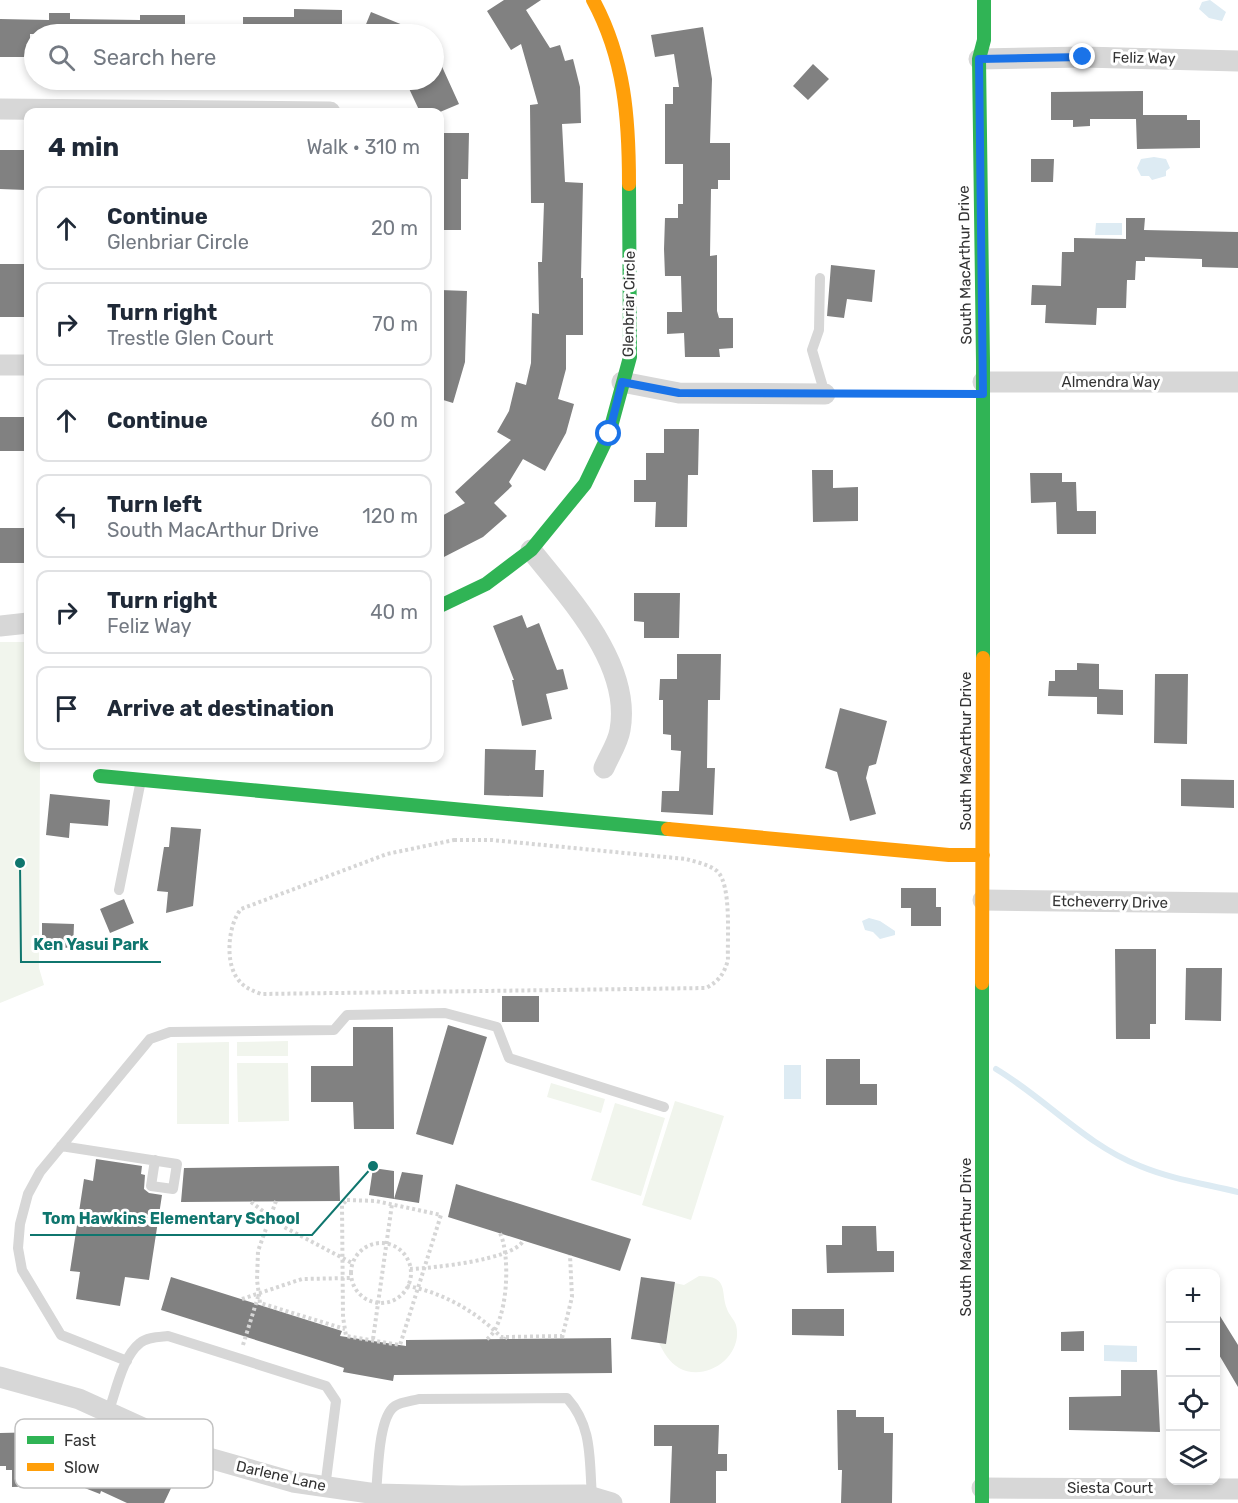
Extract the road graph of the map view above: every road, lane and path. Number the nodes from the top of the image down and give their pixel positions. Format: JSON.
{"nodes":[{"id":1,"x":593,"y":0,"type":"edge"},
{"id":2,"x":984,"y":0,"type":"edge"},
{"id":3,"x":979,"y":59,"type":"junction"},
{"id":4,"x":1238,"y":61,"type":"edge"},
{"id":5,"x":0,"y":109,"type":"edge"},
{"id":6,"x":24,"y":109,"type":"edge"},
{"id":7,"x":820,"y":278,"type":"dead end"},
{"id":8,"x":0,"y":365,"type":"edge"},
{"id":9,"x":24,"y":365,"type":"edge"},
{"id":10,"x":622,"y":382,"type":"junction"},
{"id":11,"x":1238,"y":382,"type":"edge"},
{"id":12,"x":983,"y":388,"type":"junction"},
{"id":13,"x":825,"y":394,"type":"junction"},
{"id":14,"x":531,"y":550,"type":"junction"},
{"id":15,"x":444,"y":604,"type":"edge"},
{"id":16,"x":24,"y":623,"type":"edge"},
{"id":17,"x":0,"y":626,"type":"edge"},
{"id":18,"x":604,"y":768,"type":"dead end"},
{"id":19,"x":100,"y":776,"type":"dead end"},
{"id":20,"x":141,"y":780,"type":"junction"},
{"id":21,"x":983,"y":855,"type":"junction"},
{"id":22,"x":119,"y":890,"type":"dead end"},
{"id":23,"x":983,"y":900,"type":"junction"},
{"id":24,"x":1238,"y":903,"type":"edge"},
{"id":25,"x":247,"y":906,"type":"joint"},
{"id":26,"x":664,"y":1107,"type":"dead end"},
{"id":27,"x":61,"y":1146,"type":"junction"},
{"id":28,"x":155,"y":1160,"type":"dead end"},
{"id":29,"x":276,"y":1201,"type":"dead end"},
{"id":30,"x":251,"y":1202,"type":"dead end"},
{"id":31,"x":392,"y":1204,"type":"junction"},
{"id":32,"x":270,"y":1218,"type":"junction"},
{"id":33,"x":500,"y":1233,"type":"dead end"},
{"id":34,"x":523,"y":1241,"type":"dead end"},
{"id":35,"x":387,"y":1244,"type":"junction"},
{"id":36,"x":505,"y":1252,"type":"junction"},
{"id":37,"x":570,"y":1255,"type":"dead end"},
{"id":38,"x":342,"y":1258,"type":"junction"},
{"id":39,"x":352,"y":1263,"type":"junction"},
{"id":40,"x":424,"y":1268,"type":"junction"},
{"id":41,"x":410,"y":1269,"type":"junction"},
{"id":42,"x":342,"y":1277,"type":"junction"},
{"id":43,"x":351,"y":1278,"type":"junction"},
{"id":44,"x":407,"y":1286,"type":"junction"},
{"id":45,"x":418,"y":1288,"type":"junction"},
{"id":46,"x":259,"y":1294,"type":"junction"},
{"id":47,"x":242,"y":1299,"type":"dead end"},
{"id":48,"x":378,"y":1303,"type":"junction"},
{"id":49,"x":345,"y":1329,"type":"junction"},
{"id":50,"x":493,"y":1330,"type":"junction"},
{"id":51,"x":373,"y":1339,"type":"junction"},
{"id":52,"x":487,"y":1340,"type":"dead end"},
{"id":53,"x":242,"y":1348,"type":"dead end"},
{"id":54,"x":127,"y":1361,"type":"junction"},
{"id":55,"x":0,"y":1377,"type":"edge"},
{"id":56,"x":108,"y":1413,"type":"junction"},
{"id":57,"x":121,"y":1419,"type":"edge"},
{"id":58,"x":213,"y":1459,"type":"edge"},
{"id":59,"x":326,"y":1488,"type":"junction"},
{"id":60,"x":1238,"y":1489,"type":"edge"},
{"id":61,"x":376,"y":1494,"type":"junction"},
{"id":62,"x":982,"y":1496,"type":"edge"},
{"id":63,"x":602,"y":1500,"type":"edge"}],
"edges":[{"from":1,"to":10,"type":"street","name":"Glenbriar Circle"},
{"from":2,"to":3,"type":"street","name":"South MacArthur Drive"},
{"from":3,"to":4,"type":"street","name":"Feliz Way"},
{"from":3,"to":12,"type":"street","name":"South MacArthur Drive"},
{"from":5,"to":6,"type":"street"},
{"from":7,"to":13,"type":"lane"},
{"from":8,"to":9,"type":"street"},
{"from":10,"to":13,"type":"street"},
{"from":10,"to":14,"type":"street","name":"Glenbriar Circle"},
{"from":11,"to":12,"type":"street","name":"Almendra Way"},
{"from":12,"to":13,"type":"path"},
{"from":12,"to":21,"type":"street","name":"South MacArthur Drive"},
{"from":14,"to":15,"type":"street","name":"Glenbriar Circle"},
{"from":14,"to":18,"type":"street"},
{"from":16,"to":17,"type":"street"},
{"from":19,"to":20,"type":"street"},
{"from":20,"to":21,"type":"street"},
{"from":20,"to":22,"type":"lane"},
{"from":21,"to":23,"type":"street","name":"South MacArthur Drive"},
{"from":23,"to":24,"type":"street","name":"Etcheverry Drive"},
{"from":23,"to":62,"type":"street","name":"South MacArthur Drive"},
{"from":25,"to":25,"type":"path"},
{"from":26,"to":27,"type":"lane"},
{"from":27,"to":28,"type":"lane"},
{"from":27,"to":54,"type":"lane"},
{"from":29,"to":32,"type":"path"},
{"from":30,"to":32,"type":"path"},
{"from":31,"to":35,"type":"path"},
{"from":31,"to":38,"type":"path"},
{"from":31,"to":40,"type":"path"},
{"from":32,"to":38,"type":"path"},
{"from":32,"to":46,"type":"path"},
{"from":33,"to":36,"type":"path"},
{"from":34,"to":36,"type":"path"},
{"from":35,"to":39,"type":"path"},
{"from":35,"to":41,"type":"path"},
{"from":35,"to":48,"type":"path"},
{"from":36,"to":40,"type":"path"},
{"from":36,"to":50,"type":"path"},
{"from":37,"to":50,"type":"path"},
{"from":38,"to":39,"type":"path"},
{"from":38,"to":42,"type":"path"},
{"from":39,"to":43,"type":"path"},
{"from":40,"to":41,"type":"path"},
{"from":40,"to":45,"type":"path"},
{"from":41,"to":44,"type":"path"},
{"from":42,"to":43,"type":"path"},
{"from":42,"to":46,"type":"path"},
{"from":42,"to":49,"type":"path"},
{"from":43,"to":48,"type":"path"},
{"from":44,"to":45,"type":"path"},
{"from":44,"to":48,"type":"path"},
{"from":45,"to":50,"type":"path"},
{"from":45,"to":51,"type":"path"},
{"from":46,"to":47,"type":"path"},
{"from":46,"to":49,"type":"path"},
{"from":46,"to":53,"type":"path"},
{"from":48,"to":51,"type":"path"},
{"from":49,"to":51,"type":"path"},
{"from":50,"to":52,"type":"path"},
{"from":54,"to":56,"type":"lane"},
{"from":54,"to":59,"type":"lane"},
{"from":55,"to":56,"type":"street","name":"Darlene Lane"},
{"from":56,"to":57,"type":"street","name":"Darlene Lane"},
{"from":58,"to":59,"type":"street","name":"Darlene Lane"},
{"from":59,"to":61,"type":"street","name":"Darlene Lane"},
{"from":60,"to":62,"type":"street","name":"Siesta Court"},
{"from":61,"to":63,"type":"street","name":"Darlene Lane"},
{"from":61,"to":63,"type":"lane"}]}
